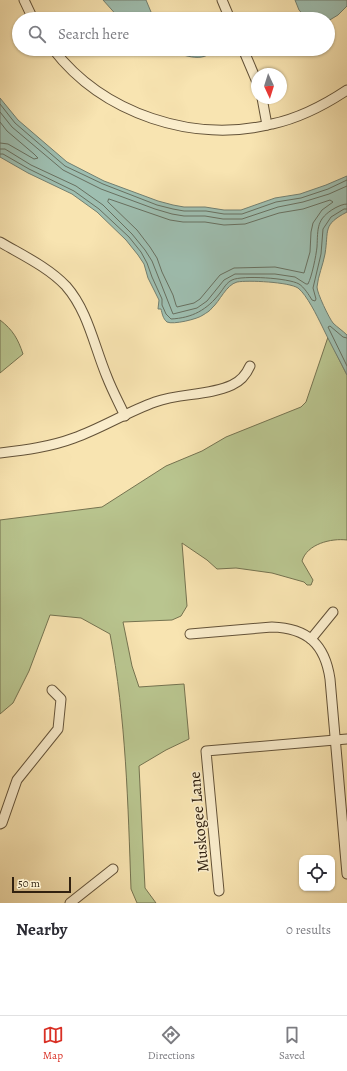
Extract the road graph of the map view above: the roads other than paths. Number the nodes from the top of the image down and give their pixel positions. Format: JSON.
{"nodes":[{"id":1,"x":24,"y":0,"type":"edge"},
{"id":2,"x":222,"y":0,"type":"edge"},
{"id":3,"x":30,"y":12,"type":"edge"},
{"id":4,"x":227,"y":12,"type":"edge"},
{"id":5,"x":59,"y":56,"type":"edge"},
{"id":6,"x":246,"y":56,"type":"edge"},
{"id":7,"x":251,"y":68,"type":"edge"},
{"id":8,"x":347,"y":90,"type":"edge"},
{"id":9,"x":263,"y":104,"type":"edge"},
{"id":10,"x":267,"y":125,"type":"junction"},
{"id":11,"x":0,"y":242,"type":"edge"},
{"id":12,"x":250,"y":366,"type":"dead end"},
{"id":13,"x":125,"y":416,"type":"junction"},
{"id":14,"x":0,"y":453,"type":"edge"},
{"id":15,"x":333,"y":612,"type":"dead end"},
{"id":16,"x":190,"y":634,"type":"dead end"},
{"id":17,"x":311,"y":639,"type":"junction"},
{"id":18,"x":52,"y":690,"type":"dead end"},
{"id":19,"x":347,"y":739,"type":"edge"},
{"id":20,"x":336,"y":740,"type":"junction"},
{"id":21,"x":0,"y":824,"type":"edge"},
{"id":22,"x":113,"y":869,"type":"dead end"},
{"id":23,"x":347,"y":874,"type":"edge"},
{"id":24,"x":219,"y":891,"type":"dead end"},
{"id":25,"x":70,"y":903,"type":"edge"}],
"edges":[{"from":1,"to":3,"type":"street"},
{"from":2,"to":4,"type":"street"},
{"from":5,"to":10,"type":"street"},
{"from":6,"to":7,"type":"street"},
{"from":8,"to":10,"type":"street"},
{"from":9,"to":10,"type":"street"},
{"from":11,"to":13,"type":"street"},
{"from":12,"to":13,"type":"street"},
{"from":13,"to":14,"type":"street"},
{"from":15,"to":17,"type":"street"},
{"from":16,"to":17,"type":"street"},
{"from":17,"to":20,"type":"street"},
{"from":18,"to":21,"type":"street"},
{"from":19,"to":20,"type":"street"},
{"from":20,"to":23,"type":"street"},
{"from":20,"to":24,"type":"street","name":"Muskogee Lane"},
{"from":22,"to":25,"type":"street"}]}
